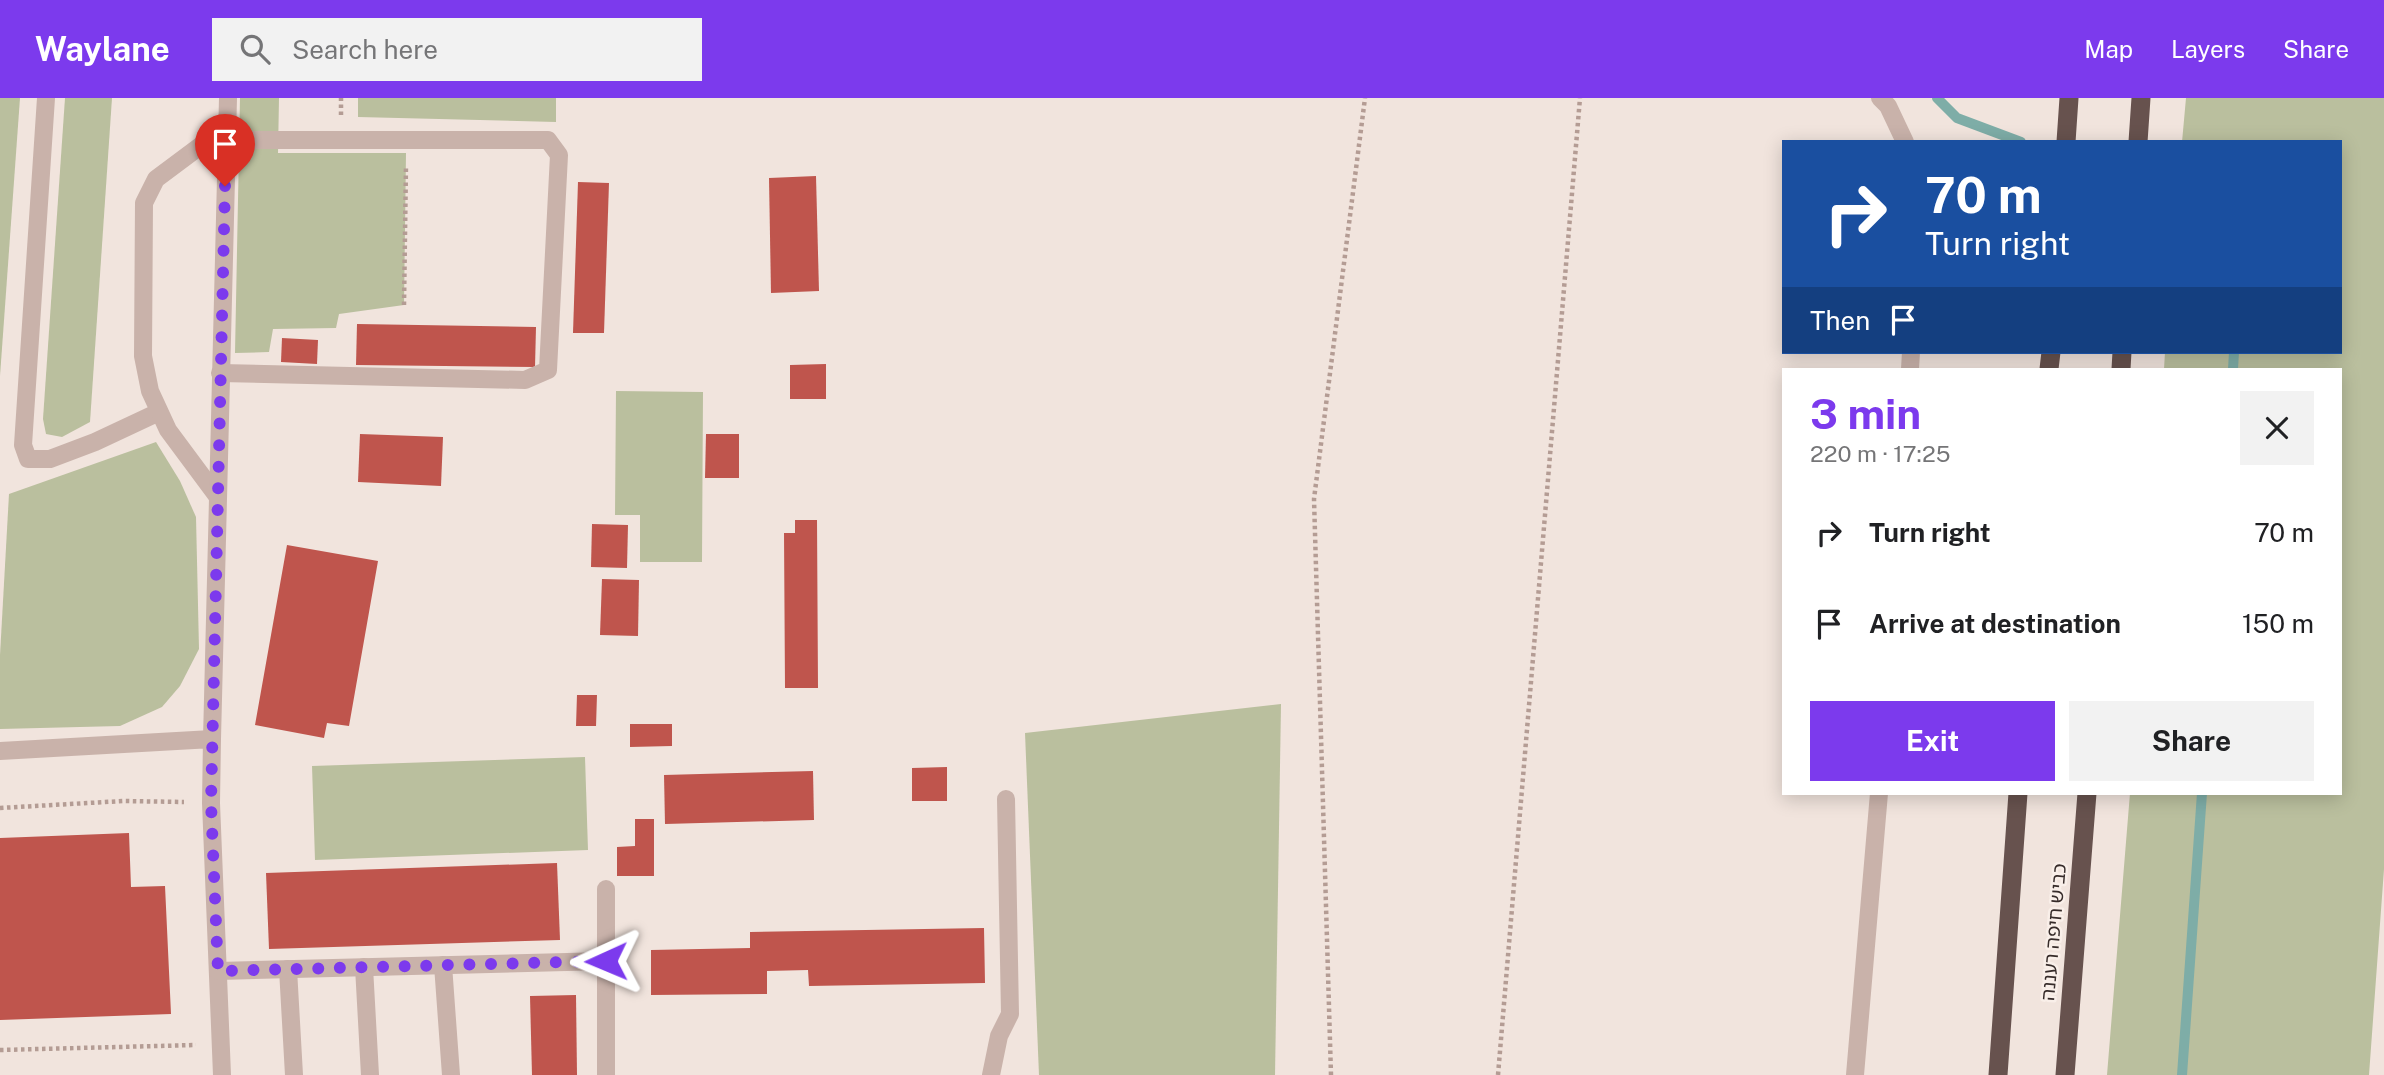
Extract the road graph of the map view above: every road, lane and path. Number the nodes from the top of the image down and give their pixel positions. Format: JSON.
{"nodes":[{"id":1,"x":46,"y":98,"type":"edge"},
{"id":2,"x":228,"y":98,"type":"edge"},
{"id":3,"x":1365,"y":98,"type":"edge"},
{"id":4,"x":1580,"y":98,"type":"edge"},
{"id":5,"x":1880,"y":98,"type":"edge"},
{"id":6,"x":2069,"y":98,"type":"edge"},
{"id":7,"x":2141,"y":98,"type":"edge"},
{"id":8,"x":227,"y":132,"type":"junction"},
{"id":9,"x":406,"y":140,"type":"junction"},
{"id":10,"x":1904,"y":140,"type":"edge"},
{"id":11,"x":2066,"y":140,"type":"edge"},
{"id":12,"x":2138,"y":140,"type":"edge"},
{"id":13,"x":404,"y":305,"type":"dead end"},
{"id":14,"x":220,"y":373,"type":"junction"},
{"id":15,"x":159,"y":412,"type":"junction"},
{"id":16,"x":217,"y":496,"type":"junction"},
{"id":17,"x":212,"y":739,"type":"junction"},
{"id":18,"x":0,"y":751,"type":"edge"},
{"id":19,"x":1879,"y":795,"type":"edge"},
{"id":20,"x":2018,"y":795,"type":"edge"},
{"id":21,"x":2087,"y":795,"type":"edge"},
{"id":22,"x":1006,"y":799,"type":"dead end"},
{"id":23,"x":211,"y":803,"type":"junction"},
{"id":24,"x":0,"y":808,"type":"edge"},
{"id":25,"x":606,"y":889,"type":"dead end"},
{"id":26,"x":606,"y":961,"type":"junction"},
{"id":27,"x":443,"y":965,"type":"junction"},
{"id":28,"x":364,"y":967,"type":"junction"},
{"id":29,"x":288,"y":969,"type":"junction"},
{"id":30,"x":218,"y":971,"type":"junction"},
{"id":31,"x":221,"y":1044,"type":"junction"},
{"id":32,"x":0,"y":1050,"type":"edge"},
{"id":33,"x":222,"y":1075,"type":"edge"},
{"id":34,"x":294,"y":1075,"type":"edge"},
{"id":35,"x":370,"y":1075,"type":"edge"},
{"id":36,"x":451,"y":1075,"type":"edge"},
{"id":37,"x":606,"y":1075,"type":"edge"},
{"id":38,"x":991,"y":1075,"type":"edge"},
{"id":39,"x":1331,"y":1075,"type":"edge"},
{"id":40,"x":1498,"y":1075,"type":"edge"},
{"id":41,"x":1856,"y":1075,"type":"edge"},
{"id":42,"x":1998,"y":1075,"type":"edge"},
{"id":43,"x":2065,"y":1075,"type":"edge"}],
"edges":[{"from":1,"to":15,"type":"street"},
{"from":2,"to":8,"type":"street"},
{"from":3,"to":39,"type":"path"},
{"from":4,"to":40,"type":"path"},
{"from":5,"to":10,"type":"street"},
{"from":6,"to":11,"type":"highway"},
{"from":7,"to":12,"type":"highway"},
{"from":8,"to":9,"type":"street"},
{"from":8,"to":14,"type":"street"},
{"from":8,"to":15,"type":"street"},
{"from":9,"to":13,"type":"path"},
{"from":9,"to":14,"type":"street"},
{"from":14,"to":16,"type":"street"},
{"from":15,"to":16,"type":"street"},
{"from":16,"to":17,"type":"street"},
{"from":17,"to":18,"type":"street"},
{"from":17,"to":23,"type":"street"},
{"from":19,"to":41,"type":"street"},
{"from":20,"to":42,"type":"highway"},
{"from":21,"to":43,"type":"highway","name":"כביש חיפה רעננה"},
{"from":22,"to":38,"type":"street"},
{"from":23,"to":24,"type":"path"},
{"from":23,"to":30,"type":"street"},
{"from":25,"to":26,"type":"street"},
{"from":26,"to":27,"type":"street"},
{"from":26,"to":37,"type":"street"},
{"from":27,"to":28,"type":"street"},
{"from":27,"to":36,"type":"street"},
{"from":28,"to":29,"type":"street"},
{"from":28,"to":35,"type":"street"},
{"from":29,"to":30,"type":"street"},
{"from":29,"to":34,"type":"street"},
{"from":30,"to":31,"type":"street"},
{"from":31,"to":32,"type":"path"},
{"from":31,"to":33,"type":"street"}]}
